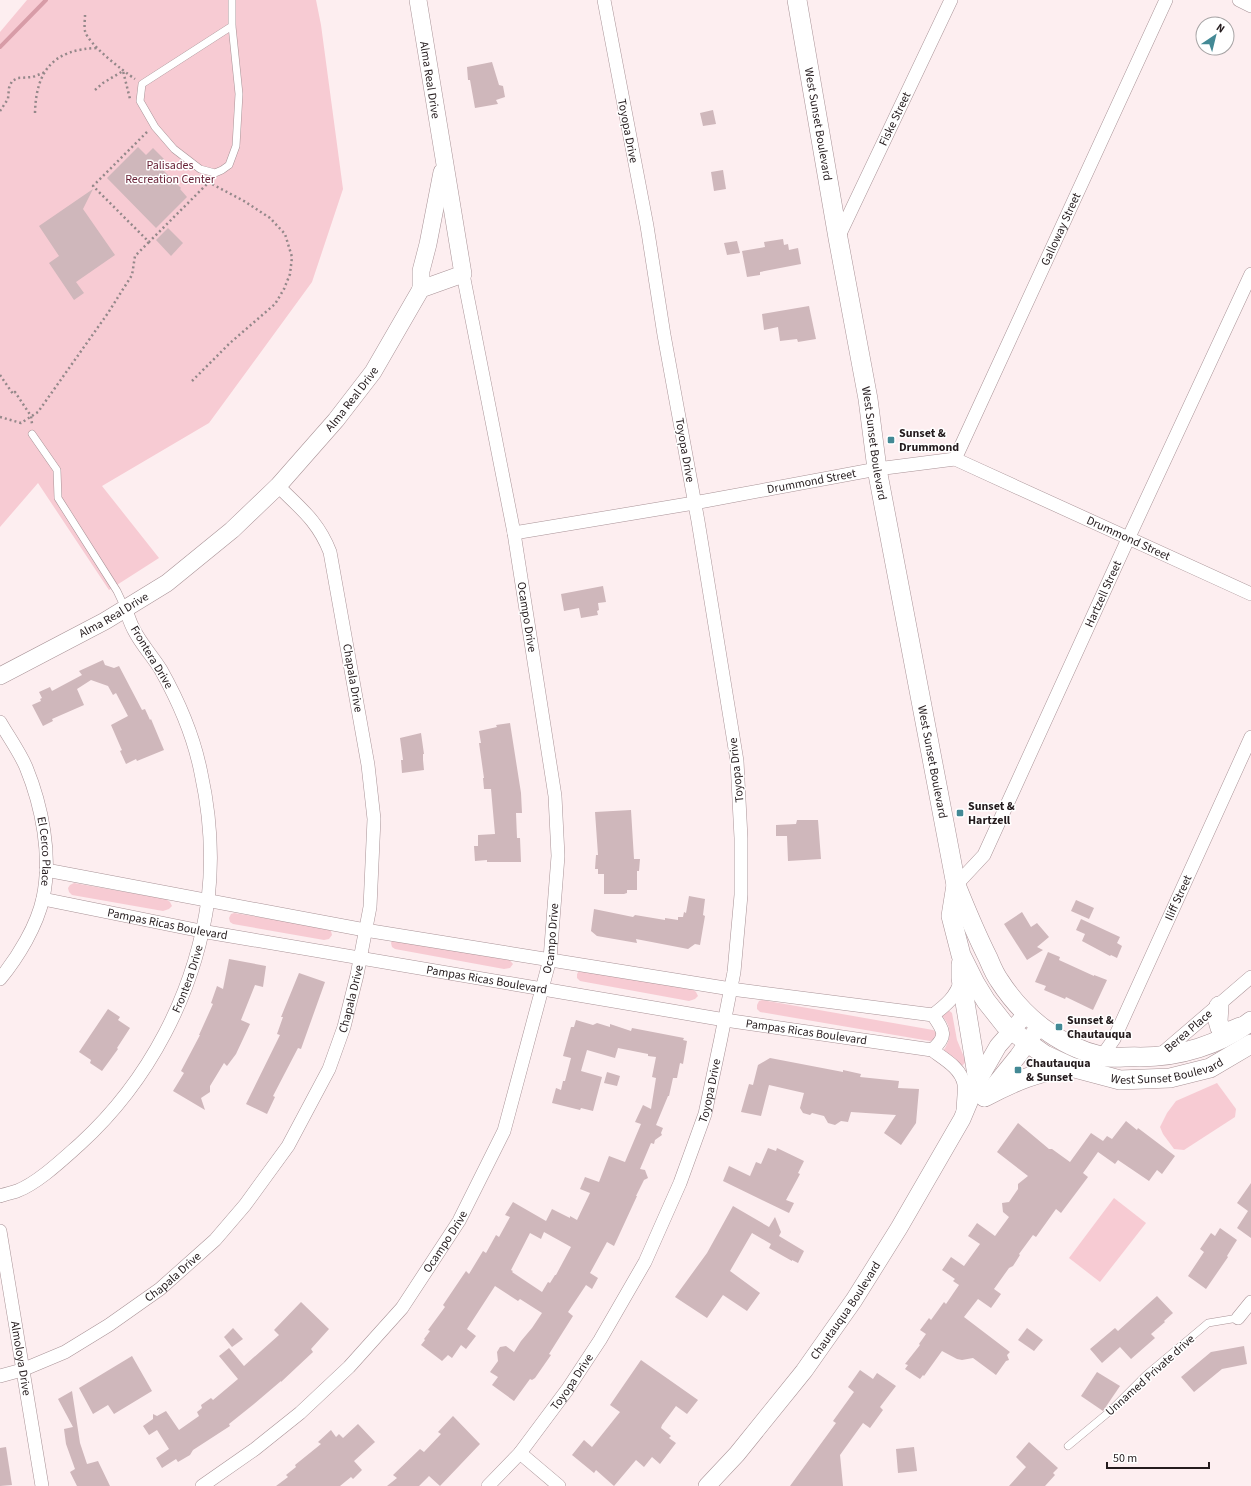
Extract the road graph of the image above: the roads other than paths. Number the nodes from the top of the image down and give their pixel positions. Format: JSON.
{"nodes":[{"id":1,"x":232,"y":0,"type":"edge"},
{"id":2,"x":418,"y":0,"type":"edge"},
{"id":3,"x":604,"y":0,"type":"edge"},
{"id":4,"x":797,"y":0,"type":"edge"},
{"id":5,"x":951,"y":0,"type":"edge"},
{"id":6,"x":1166,"y":0,"type":"edge"},
{"id":7,"x":1239,"y":0,"type":"edge"},
{"id":8,"x":1251,"y":6,"type":"edge"},
{"id":9,"x":232,"y":26,"type":"junction"},
{"id":10,"x":444,"y":162,"type":"junction"},
{"id":11,"x":838,"y":238,"type":"junction"},
{"id":12,"x":463,"y":274,"type":"junction"},
{"id":13,"x":1251,"y":274,"type":"edge"},
{"id":14,"x":421,"y":289,"type":"junction"},
{"id":15,"x":32,"y":434,"type":"dead end"},
{"id":16,"x":955,"y":459,"type":"junction"},
{"id":17,"x":877,"y":469,"type":"junction"},
{"id":18,"x":278,"y":486,"type":"junction"},
{"id":19,"x":694,"y":503,"type":"junction"},
{"id":20,"x":514,"y":533,"type":"junction"},
{"id":21,"x":1128,"y":538,"type":"junction"},
{"id":22,"x":1251,"y":594,"type":"edge"},
{"id":23,"x":125,"y":608,"type":"junction"},
{"id":24,"x":0,"y":676,"type":"edge"},
{"id":25,"x":0,"y":722,"type":"edge"},
{"id":26,"x":1251,"y":737,"type":"edge"},
{"id":27,"x":46,"y":870,"type":"junction"},
{"id":28,"x":956,"y":885,"type":"junction"},
{"id":29,"x":43,"y":899,"type":"junction"},
{"id":30,"x":208,"y":901,"type":"junction"},
{"id":31,"x":365,"y":930,"type":"junction"},
{"id":32,"x":201,"y":931,"type":"junction"},
{"id":33,"x":961,"y":955,"type":"junction"},
{"id":34,"x":360,"y":958,"type":"junction"},
{"id":35,"x":550,"y":959,"type":"junction"},
{"id":36,"x":1251,"y":977,"type":"edge"},
{"id":37,"x":961,"y":978,"type":"junction"},
{"id":38,"x":0,"y":979,"type":"edge"},
{"id":39,"x":542,"y":989,"type":"junction"},
{"id":40,"x":731,"y":989,"type":"junction"},
{"id":41,"x":1219,"y":1006,"type":"junction"},
{"id":42,"x":933,"y":1016,"type":"junction"},
{"id":43,"x":725,"y":1020,"type":"junction"},
{"id":44,"x":1033,"y":1020,"type":"junction"},
{"id":45,"x":1250,"y":1022,"type":"edge"},
{"id":46,"x":1013,"y":1031,"type":"junction"},
{"id":47,"x":1028,"y":1043,"type":"junction"},
{"id":48,"x":1251,"y":1044,"type":"edge"},
{"id":49,"x":932,"y":1050,"type":"junction"},
{"id":50,"x":1102,"y":1056,"type":"junction"},
{"id":51,"x":1158,"y":1057,"type":"junction"},
{"id":52,"x":1071,"y":1067,"type":"junction"},
{"id":53,"x":982,"y":1089,"type":"junction"},
{"id":54,"x":962,"y":1119,"type":"junction"},
{"id":55,"x":0,"y":1196,"type":"edge"},
{"id":56,"x":0,"y":1231,"type":"edge"},
{"id":57,"x":1251,"y":1302,"type":"edge"},
{"id":58,"x":1238,"y":1318,"type":"joint"},
{"id":59,"x":22,"y":1370,"type":"junction"},
{"id":60,"x":0,"y":1376,"type":"edge"},
{"id":61,"x":1068,"y":1446,"type":"dead end"},
{"id":62,"x":520,"y":1453,"type":"junction"},
{"id":63,"x":42,"y":1486,"type":"edge"},
{"id":64,"x":202,"y":1486,"type":"edge"},
{"id":65,"x":488,"y":1486,"type":"edge"},
{"id":66,"x":558,"y":1486,"type":"edge"},
{"id":67,"x":708,"y":1486,"type":"edge"}],
"edges":[{"from":1,"to":9,"type":"lane"},
{"from":2,"to":10,"type":"street","name":"Alma Real Drive"},
{"from":3,"to":19,"type":"street","name":"Toyopa Drive"},
{"from":4,"to":11,"type":"main road","name":"West Sunset Boulevard"},
{"from":5,"to":11,"type":"street","name":"Fiske Street"},
{"from":6,"to":16,"type":"street","name":"Galloway Street"},
{"from":7,"to":8,"type":"street"},
{"from":9,"to":9,"type":"lane"},
{"from":10,"to":12,"type":"street","name":"Alma Real Drive"},
{"from":10,"to":14,"type":"street"},
{"from":11,"to":17,"type":"main road","name":"West Sunset Boulevard"},
{"from":12,"to":14,"type":"street"},
{"from":12,"to":20,"type":"street","name":"Ocampo Drive"},
{"from":13,"to":21,"type":"street","name":"Hartzell Street"},
{"from":14,"to":18,"type":"street","name":"Alma Real Drive"},
{"from":15,"to":23,"type":"lane"},
{"from":16,"to":17,"type":"street","name":"Drummond Street"},
{"from":16,"to":21,"type":"street","name":"Drummond Street"},
{"from":17,"to":19,"type":"street","name":"Drummond Street"},
{"from":17,"to":28,"type":"main road","name":"West Sunset Boulevard"},
{"from":18,"to":23,"type":"street","name":"Alma Real Drive"},
{"from":18,"to":31,"type":"street","name":"Chapala Drive"},
{"from":19,"to":20,"type":"street","name":"Drummond Street"},
{"from":19,"to":40,"type":"street","name":"Toyopa Drive"},
{"from":20,"to":35,"type":"street","name":"Ocampo Drive"},
{"from":21,"to":22,"type":"street","name":"Drummond Street"},
{"from":21,"to":28,"type":"street","name":"Hartzell Street"},
{"from":23,"to":24,"type":"street","name":"Alma Real Drive"},
{"from":23,"to":30,"type":"street","name":"Frontera Drive"},
{"from":25,"to":27,"type":"street","name":"El Cerco Place"},
{"from":26,"to":50,"type":"street","name":"Iliff Street"},
{"from":27,"to":29,"type":"street","name":"El Cerco Place"},
{"from":27,"to":30,"type":"street"},
{"from":28,"to":33,"type":"main road","name":"West Sunset Boulevard"},
{"from":28,"to":44,"type":"main road","name":"West Sunset Boulevard"},
{"from":29,"to":32,"type":"street","name":"Pampas Ricas Boulevard"},
{"from":29,"to":38,"type":"street","name":"El Cerco Place"},
{"from":30,"to":31,"type":"street"},
{"from":30,"to":32,"type":"street","name":"Frontera Drive"},
{"from":31,"to":34,"type":"street","name":"Chapala Drive"},
{"from":31,"to":35,"type":"street"},
{"from":32,"to":34,"type":"street","name":"Pampas Ricas Boulevard"},
{"from":32,"to":55,"type":"street","name":"Frontera Drive"},
{"from":33,"to":37,"type":"main road"},
{"from":33,"to":46,"type":"main road","name":"West Sunset Boulevard"},
{"from":34,"to":39,"type":"street","name":"Pampas Ricas Boulevard"},
{"from":34,"to":59,"type":"street","name":"Chapala Drive"},
{"from":35,"to":39,"type":"street","name":"Ocampo Drive"},
{"from":35,"to":40,"type":"street"},
{"from":36,"to":41,"type":"street"},
{"from":37,"to":42,"type":"street"},
{"from":37,"to":53,"type":"main road"},
{"from":39,"to":43,"type":"street","name":"Pampas Ricas Boulevard"},
{"from":39,"to":64,"type":"street","name":"Ocampo Drive"},
{"from":40,"to":42,"type":"street"},
{"from":40,"to":43,"type":"street","name":"Toyopa Drive"},
{"from":41,"to":45,"type":"main road"},
{"from":41,"to":51,"type":"street","name":"Berea Place"},
{"from":42,"to":49,"type":"street"},
{"from":43,"to":49,"type":"street","name":"Pampas Ricas Boulevard"},
{"from":43,"to":62,"type":"street","name":"Toyopa Drive"},
{"from":44,"to":46,"type":"street","name":"Chautauqua Boulevard"},
{"from":44,"to":47,"type":"street","name":"Chautauqua Boulevard"},
{"from":44,"to":50,"type":"main road","name":"West Sunset Boulevard"},
{"from":45,"to":51,"type":"main road","name":"West Sunset Boulevard"},
{"from":46,"to":47,"type":"main road","name":"West Sunset Boulevard"},
{"from":46,"to":53,"type":"street","name":"Chautauqua Boulevard"},
{"from":47,"to":52,"type":"main road","name":"West Sunset Boulevard"},
{"from":47,"to":53,"type":"street","name":"Chautauqua Boulevard"},
{"from":48,"to":52,"type":"main road","name":"West Sunset Boulevard"},
{"from":49,"to":54,"type":"street","name":"Pampas Ricas Boulevard"},
{"from":50,"to":51,"type":"main road","name":"West Sunset Boulevard"},
{"from":52,"to":53,"type":"main road"},
{"from":53,"to":54,"type":"street","name":"Chautauqua Boulevard"},
{"from":54,"to":67,"type":"street","name":"Chautauqua Boulevard"},
{"from":56,"to":59,"type":"street","name":"Almoloya Drive"},
{"from":57,"to":58,"type":"street"},
{"from":58,"to":61,"type":"lane","name":"Unnamed Private drive"},
{"from":59,"to":60,"type":"street","name":"Chapala Drive"},
{"from":59,"to":63,"type":"street","name":"Almoloya Drive"},
{"from":62,"to":65,"type":"street","name":"Toyopa Drive"},
{"from":62,"to":66,"type":"street"}]}
